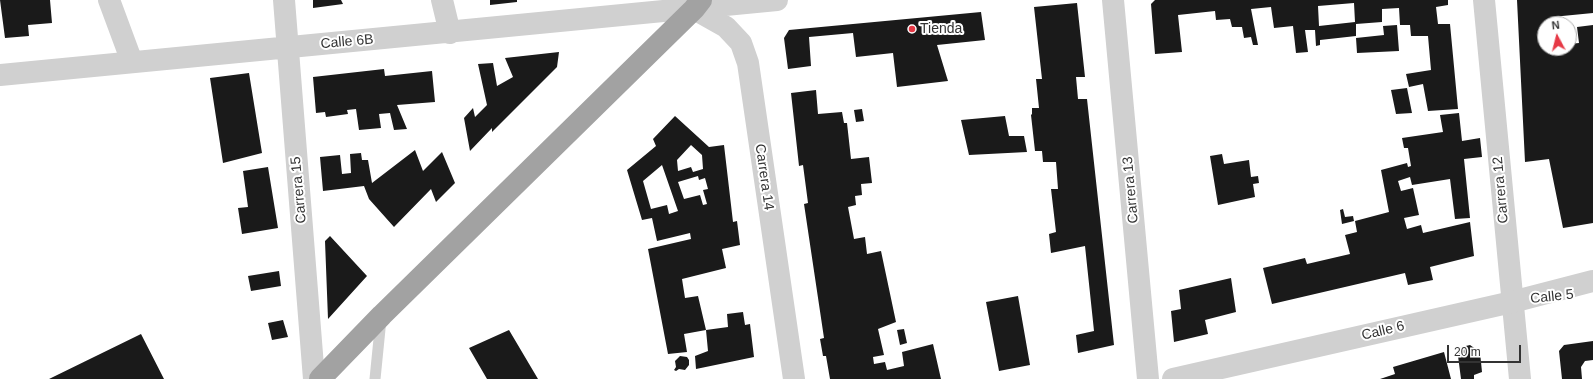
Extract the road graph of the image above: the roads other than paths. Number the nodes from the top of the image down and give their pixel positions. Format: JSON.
{"nodes":[{"id":1,"x":109,"y":0,"type":"edge"},
{"id":2,"x":284,"y":0,"type":"edge"},
{"id":3,"x":442,"y":0,"type":"edge"},
{"id":4,"x":777,"y":0,"type":"edge"},
{"id":5,"x":1113,"y":0,"type":"edge"},
{"id":6,"x":1484,"y":0,"type":"edge"},
{"id":7,"x":697,"y":3,"type":"edge"},
{"id":8,"x":450,"y":32,"type":"junction"},
{"id":9,"x":288,"y":48,"type":"junction"},
{"id":10,"x":132,"y":62,"type":"junction"},
{"id":11,"x":0,"y":75,"type":"edge"},
{"id":12,"x":1593,"y":281,"type":"edge"},
{"id":13,"x":1593,"y":293,"type":"edge"},
{"id":14,"x":1512,"y":302,"type":"junction"},
{"id":15,"x":382,"y":315,"type":"junction"},
{"id":16,"x":314,"y":379,"type":"edge"},
{"id":17,"x":320,"y":379,"type":"edge"},
{"id":18,"x":375,"y":379,"type":"edge"},
{"id":19,"x":794,"y":379,"type":"edge"},
{"id":20,"x":1148,"y":379,"type":"edge"},
{"id":21,"x":1173,"y":379,"type":"edge"},
{"id":22,"x":1520,"y":379,"type":"edge"}],
"edges":[{"from":1,"to":10,"type":"street"},
{"from":2,"to":9,"type":"street","name":"Carrera 15"},
{"from":3,"to":8,"type":"street"},
{"from":4,"to":7,"type":"street","name":"Calle 6B"},
{"from":5,"to":20,"type":"street","name":"Carrera 13"},
{"from":6,"to":14,"type":"street","name":"Carrera 12"},
{"from":7,"to":8,"type":"street","name":"Calle 6B"},
{"from":7,"to":15,"type":"highway"},
{"from":7,"to":19,"type":"street","name":"Carrera 14"},
{"from":8,"to":9,"type":"street","name":"Calle 6B"},
{"from":9,"to":10,"type":"street","name":"Calle 6B"},
{"from":9,"to":16,"type":"street","name":"Carrera 15"},
{"from":10,"to":11,"type":"street","name":"Calle 6B"},
{"from":12,"to":14,"type":"street","name":"Calle 6"},
{"from":13,"to":14,"type":"street","name":"Calle 5"},
{"from":14,"to":21,"type":"street","name":"Calle 6"},
{"from":14,"to":22,"type":"street","name":"Carrera 12"},
{"from":15,"to":17,"type":"highway"},
{"from":15,"to":18,"type":"lane"}]}
